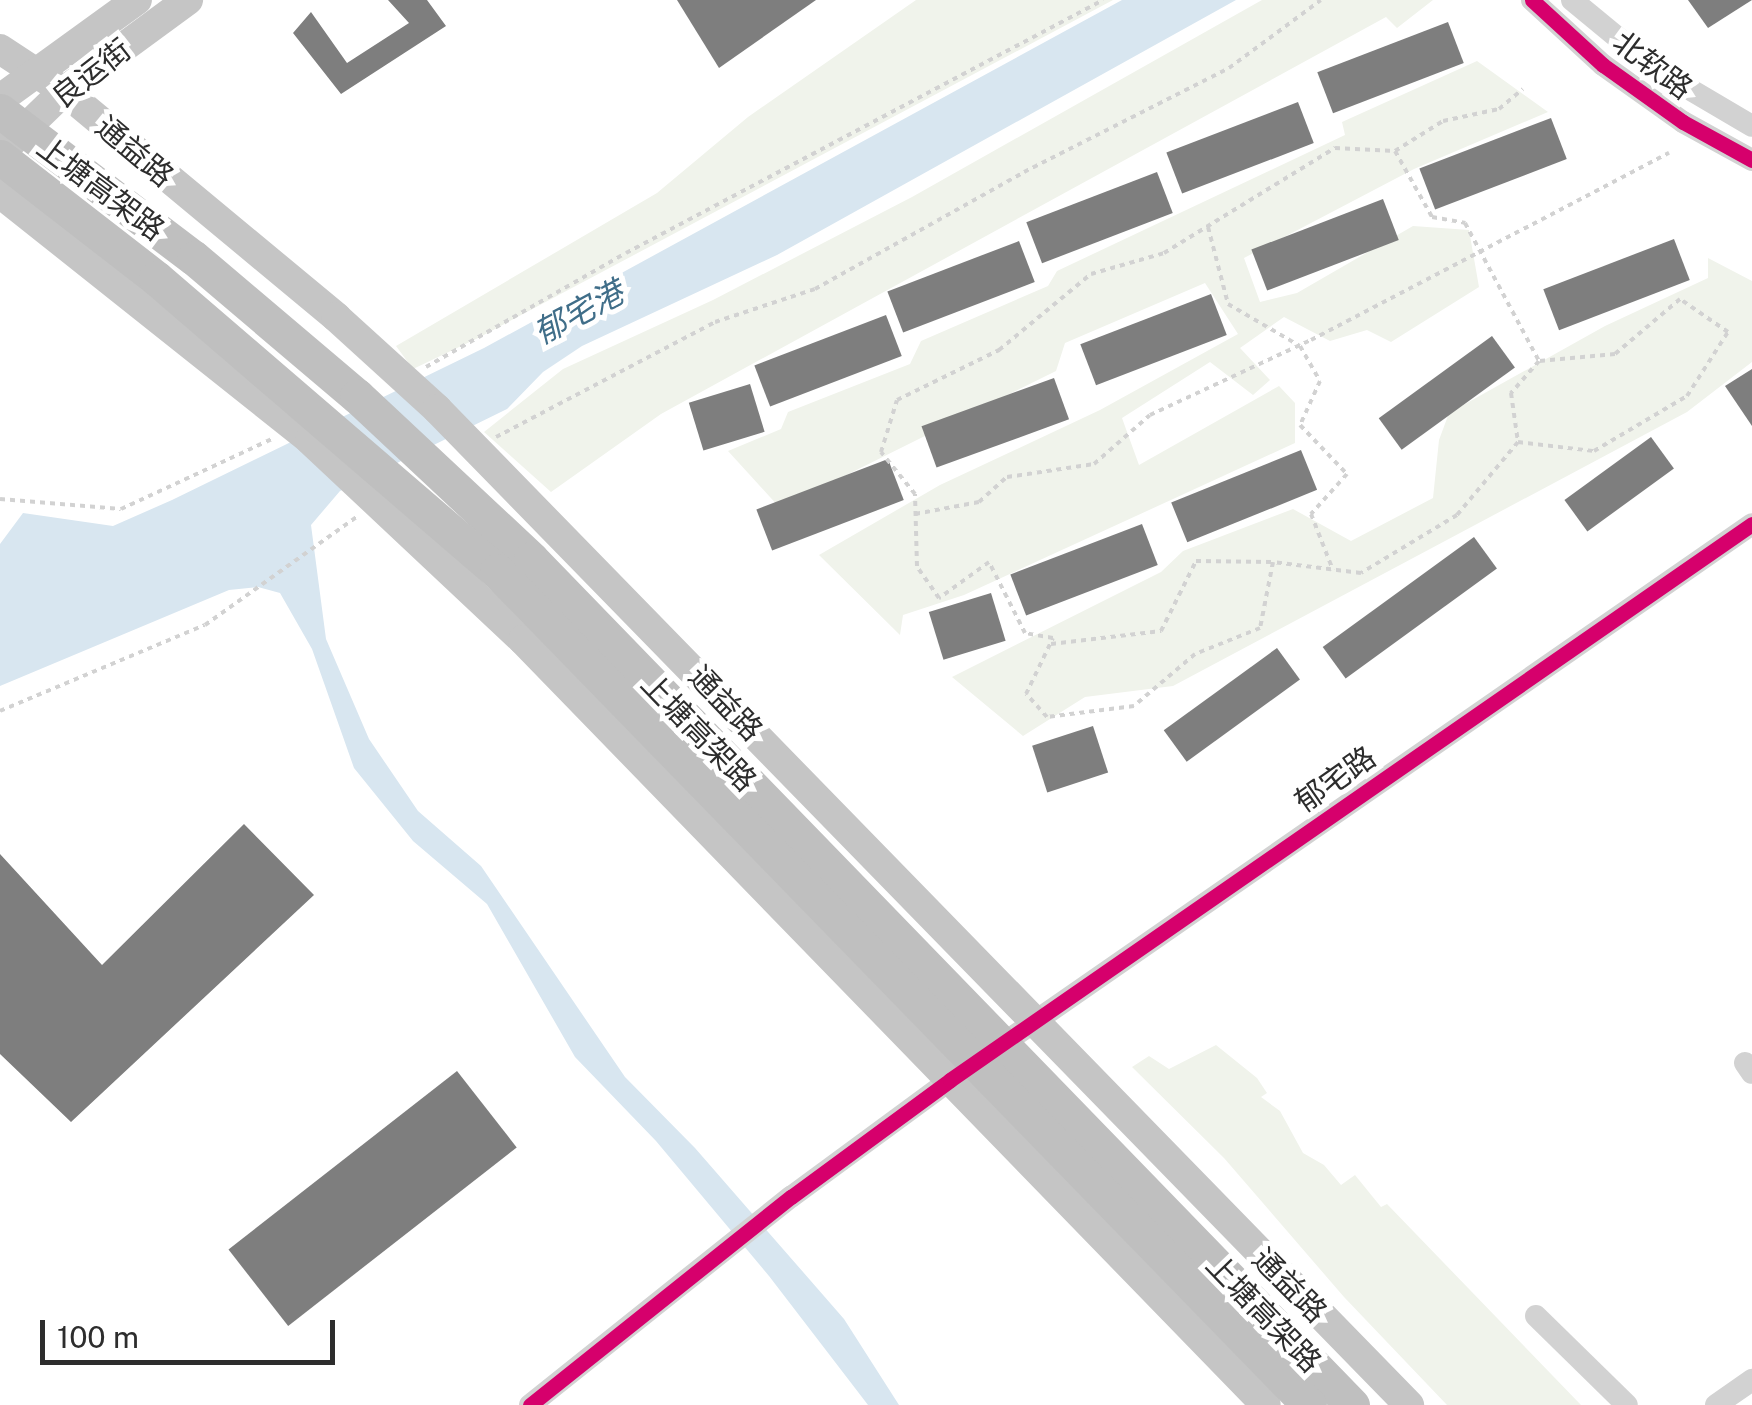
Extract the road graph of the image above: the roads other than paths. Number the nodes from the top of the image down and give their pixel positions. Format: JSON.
{"nodes":[{"id":1,"x":138,"y":0,"type":"edge"},
{"id":2,"x":188,"y":0,"type":"edge"},
{"id":3,"x":1532,"y":0,"type":"edge"},
{"id":4,"x":1572,"y":0,"type":"edge"},
{"id":5,"x":0,"y":48,"type":"edge"},
{"id":6,"x":36,"y":73,"type":"junction"},
{"id":7,"x":64,"y":92,"type":"junction"},
{"id":8,"x":0,"y":99,"type":"edge"},
{"id":9,"x":0,"y":110,"type":"edge"},
{"id":10,"x":1752,"y":126,"type":"edge"},
{"id":11,"x":0,"y":155,"type":"edge"},
{"id":12,"x":1752,"y":160,"type":"edge"},
{"id":13,"x":4,"y":202,"type":"edge"},
{"id":14,"x":1752,"y":524,"type":"edge"},
{"id":15,"x":1033,"y":1022,"type":"junction"},
{"id":16,"x":950,"y":1080,"type":"junction"},
{"id":17,"x":1536,"y":1316,"type":"dead end"},
{"id":18,"x":1752,"y":1380,"type":"edge"},
{"id":19,"x":530,"y":1405,"type":"edge"},
{"id":20,"x":1266,"y":1405,"type":"edge"},
{"id":21,"x":1308,"y":1405,"type":"edge"},
{"id":22,"x":1352,"y":1405,"type":"edge"},
{"id":23,"x":1409,"y":1405,"type":"edge"},
{"id":24,"x":1628,"y":1405,"type":"edge"},
{"id":25,"x":1716,"y":1405,"type":"edge"}],
"edges":[{"from":1,"to":6,"type":"main road","name":"良运街"},
{"from":2,"to":7,"type":"main road","name":"良运街"},
{"from":3,"to":12,"type":"street","name":"北软路"},
{"from":4,"to":10,"type":"street","name":"北软路"},
{"from":5,"to":6,"type":"main road","name":"通益路"},
{"from":6,"to":7,"type":"main road","name":"通益路"},
{"from":6,"to":8,"type":"main road","name":"良运街"},
{"from":7,"to":11,"type":"main road","name":"良运街"},
{"from":7,"to":15,"type":"main road","name":"通益路"},
{"from":9,"to":22,"type":"highway","name":"上塘高架路"},
{"from":11,"to":21,"type":"highway","name":"上塘高架路"},
{"from":13,"to":16,"type":"main road"},
{"from":14,"to":15,"type":"street","name":"郁宅路"},
{"from":15,"to":16,"type":"street","name":"郁宅路"},
{"from":15,"to":23,"type":"main road","name":"通益路"},
{"from":16,"to":19,"type":"street","name":"郁宅路"},
{"from":16,"to":20,"type":"main road"},
{"from":17,"to":24,"type":"street"},
{"from":18,"to":25,"type":"street"}]}
